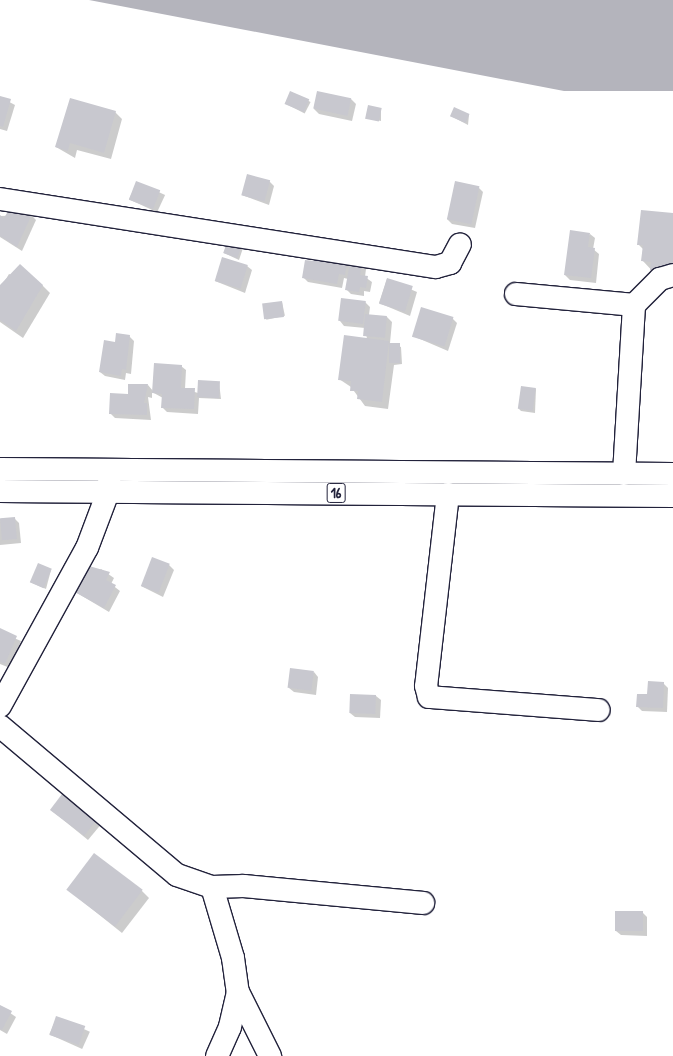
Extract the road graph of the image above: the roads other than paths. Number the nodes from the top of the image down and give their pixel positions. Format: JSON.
{"nodes":[{"id":1,"x":0,"y":199,"type":"edge"},
{"id":2,"x":460,"y":244,"type":"dead end"},
{"id":3,"x":673,"y":275,"type":"edge"},
{"id":4,"x":516,"y":294,"type":"dead end"},
{"id":5,"x":634,"y":305,"type":"junction"},
{"id":6,"x":0,"y":469,"type":"edge"},
{"id":7,"x":110,"y":470,"type":"junction"},
{"id":8,"x":624,"y":474,"type":"junction"},
{"id":9,"x":673,"y":474,"type":"edge"},
{"id":10,"x":0,"y":491,"type":"edge"},
{"id":11,"x":108,"y":492,"type":"junction"},
{"id":12,"x":448,"y":494,"type":"junction"},
{"id":13,"x":673,"y":496,"type":"edge"},
{"id":14,"x":0,"y":706,"type":"edge"},
{"id":15,"x":599,"y":710,"type":"dead end"},
{"id":16,"x":0,"y":726,"type":"edge"},
{"id":17,"x":212,"y":887,"type":"junction"},
{"id":18,"x":423,"y":903,"type":"dead end"},
{"id":19,"x":238,"y":992,"type":"junction"},
{"id":20,"x":217,"y":1056,"type":"edge"},
{"id":21,"x":270,"y":1056,"type":"edge"}],
"edges":[{"from":1,"to":2,"type":"main road"},
{"from":3,"to":5,"type":"main road"},
{"from":4,"to":5,"type":"main road"},
{"from":5,"to":8,"type":"main road"},
{"from":6,"to":7,"type":"main road","number":"16"},
{"from":7,"to":8,"type":"main road","number":"16"},
{"from":7,"to":11,"type":"main road"},
{"from":8,"to":9,"type":"main road","number":"16"},
{"from":10,"to":11,"type":"main road","number":"16"},
{"from":11,"to":12,"type":"main road","number":"16"},
{"from":11,"to":14,"type":"main road"},
{"from":12,"to":13,"type":"main road","number":"16"},
{"from":12,"to":15,"type":"main road"},
{"from":16,"to":17,"type":"main road"},
{"from":17,"to":18,"type":"main road"},
{"from":17,"to":19,"type":"main road"},
{"from":19,"to":20,"type":"main road"},
{"from":19,"to":21,"type":"main road"}]}
